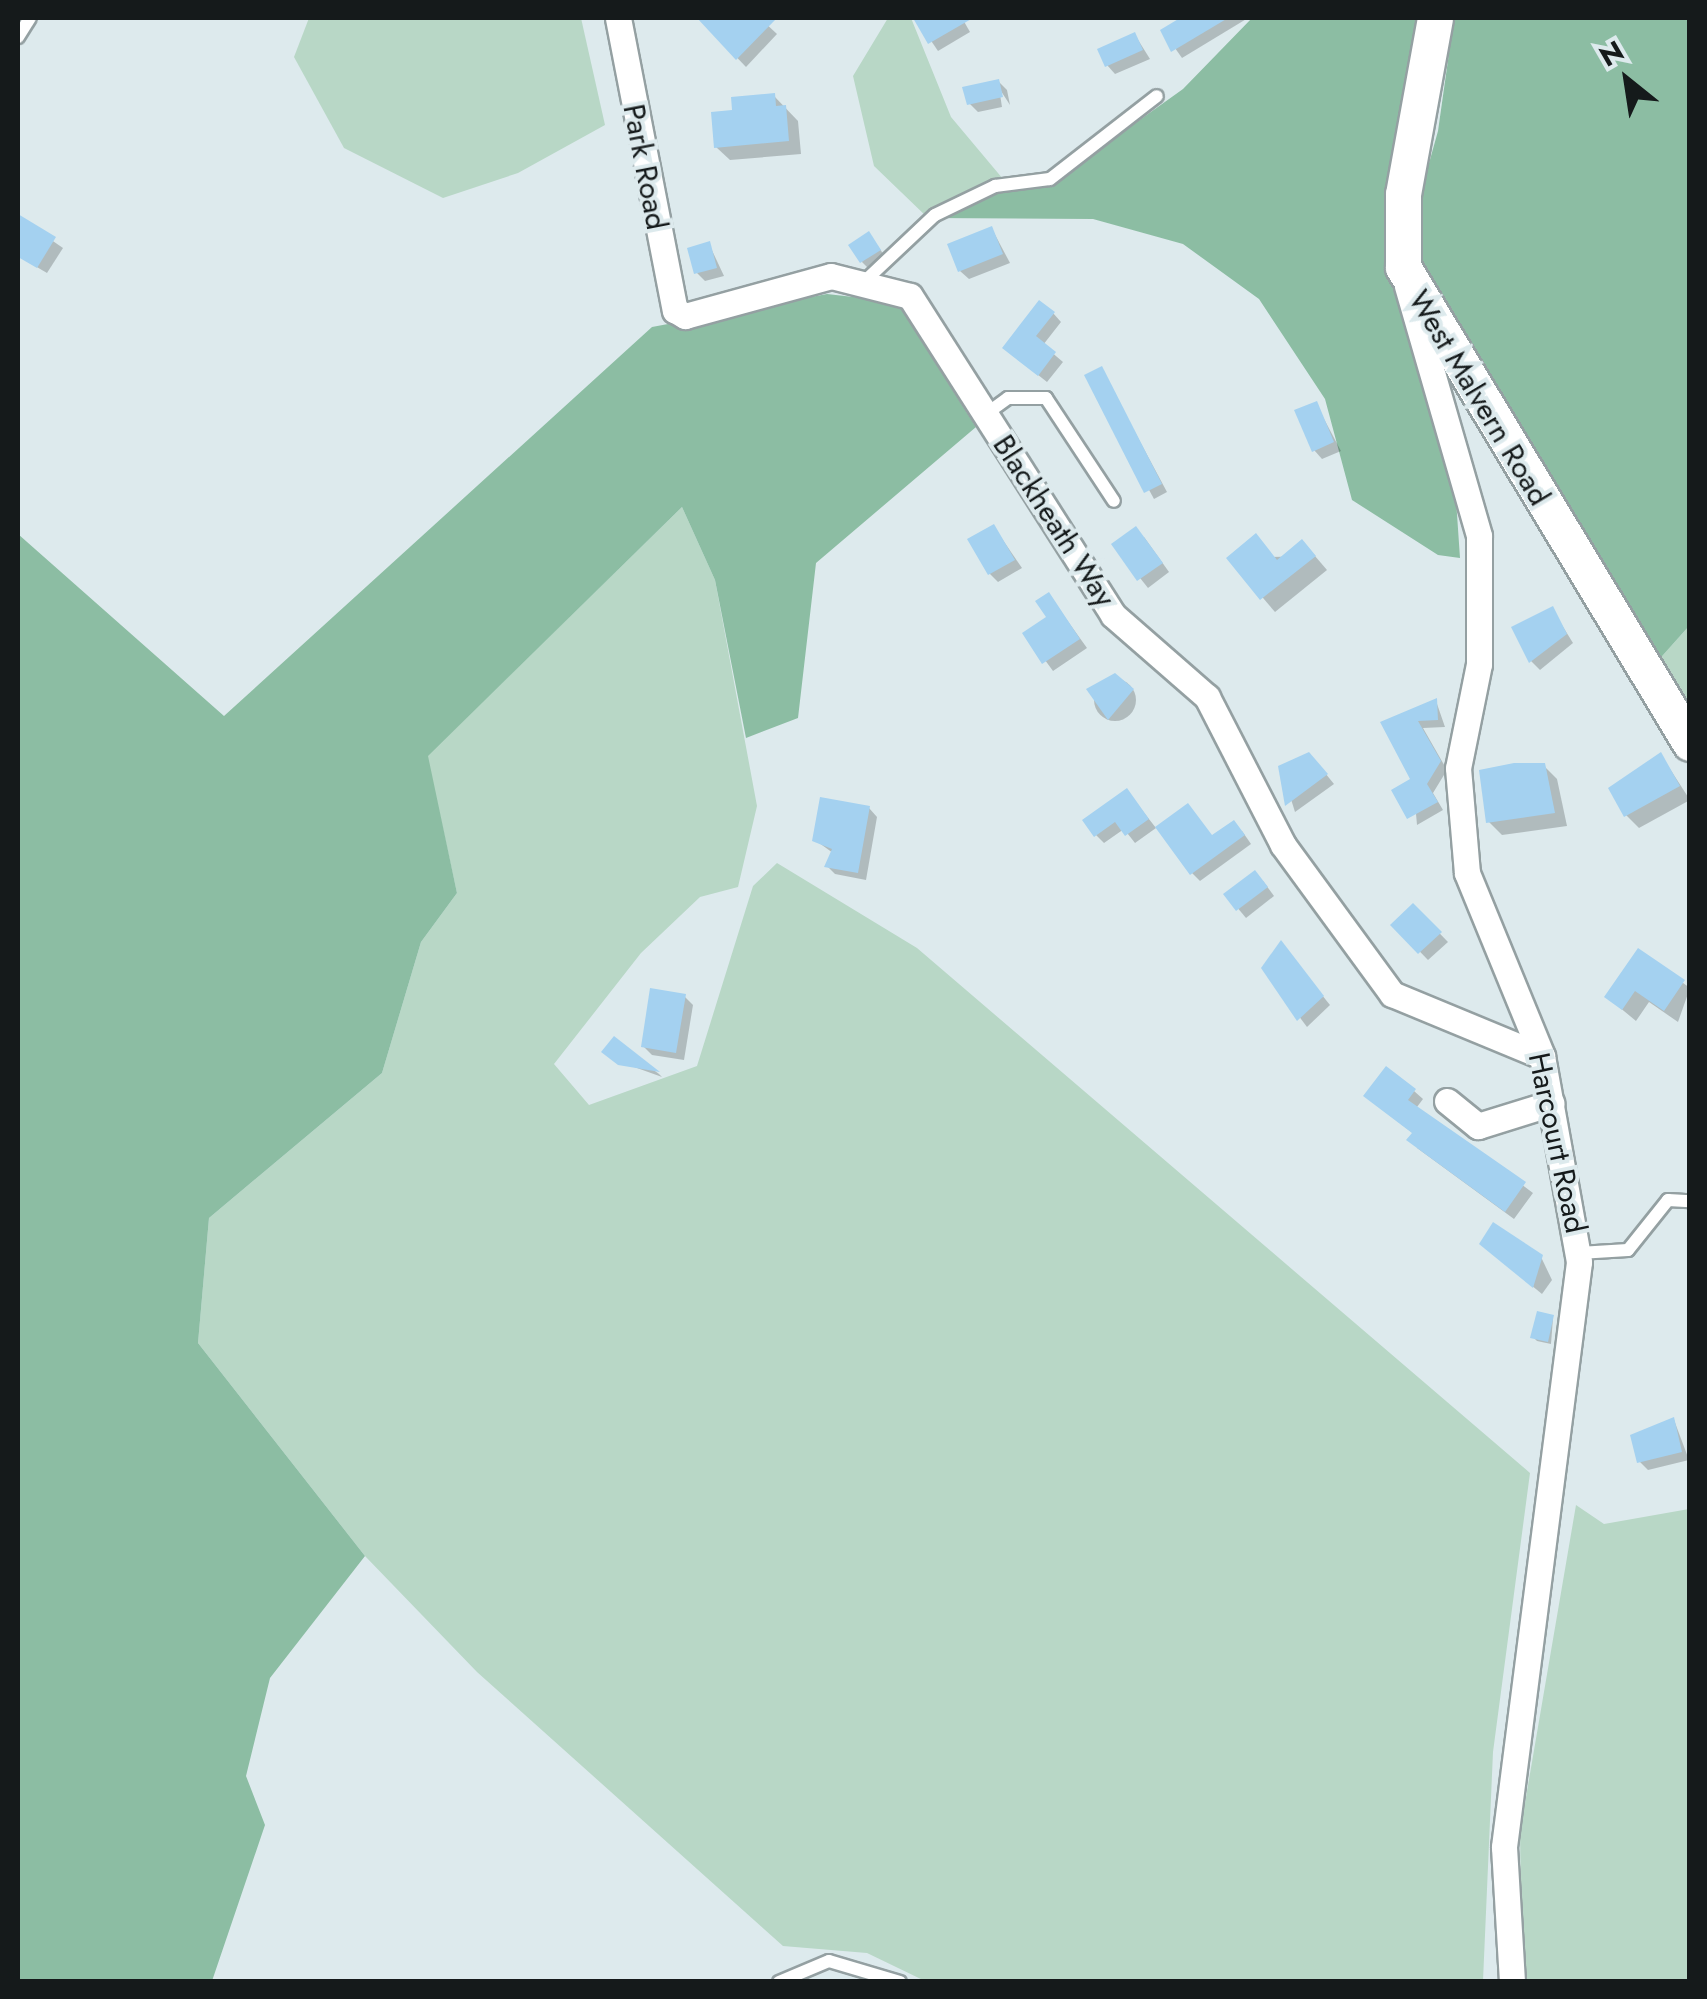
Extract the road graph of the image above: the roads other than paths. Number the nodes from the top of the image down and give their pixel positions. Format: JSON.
{"nodes":[{"id":1,"x":30,"y":18,"type":"edge"},
{"id":2,"x":618,"y":18,"type":"edge"},
{"id":3,"x":1435,"y":18,"type":"edge"},
{"id":4,"x":18,"y":37,"type":"edge"},
{"id":5,"x":1157,"y":96,"type":"dead end"},
{"id":6,"x":1403,"y":267,"type":"junction"},
{"id":7,"x":867,"y":279,"type":"junction"},
{"id":8,"x":679,"y":313,"type":"joint"},
{"id":9,"x":986,"y":414,"type":"junction"},
{"id":10,"x":1114,"y":501,"type":"dead end"},
{"id":11,"x":1690,"y":743,"type":"edge"},
{"id":12,"x":1542,"y":1056,"type":"junction"},
{"id":13,"x":1447,"y":1101,"type":"dead end"},
{"id":14,"x":1552,"y":1103,"type":"junction"},
{"id":15,"x":1690,"y":1201,"type":"edge"},
{"id":16,"x":1579,"y":1253,"type":"junction"},
{"id":17,"x":779,"y":1982,"type":"edge"},
{"id":18,"x":900,"y":1982,"type":"edge"},
{"id":19,"x":1512,"y":1982,"type":"edge"}],
"edges":[{"from":1,"to":4,"type":"lane"},
{"from":2,"to":8,"type":"street","name":"Park Road"},
{"from":3,"to":6,"type":"main road","name":"West Malvern Road"},
{"from":5,"to":7,"type":"lane"},
{"from":6,"to":11,"type":"main road","name":"West Malvern Road"},
{"from":6,"to":12,"type":"street","name":"Harcourt Road"},
{"from":7,"to":8,"type":"street","name":"Blackheath Way"},
{"from":7,"to":9,"type":"street","name":"Blackheath Way"},
{"from":9,"to":10,"type":"lane"},
{"from":9,"to":12,"type":"street","name":"Blackheath Way"},
{"from":12,"to":14,"type":"street","name":"Harcourt Road"},
{"from":13,"to":14,"type":"street"},
{"from":14,"to":16,"type":"street","name":"Harcourt Road"},
{"from":15,"to":16,"type":"lane"},
{"from":16,"to":19,"type":"street","name":"Harcourt Road"},
{"from":17,"to":18,"type":"lane"}]}
